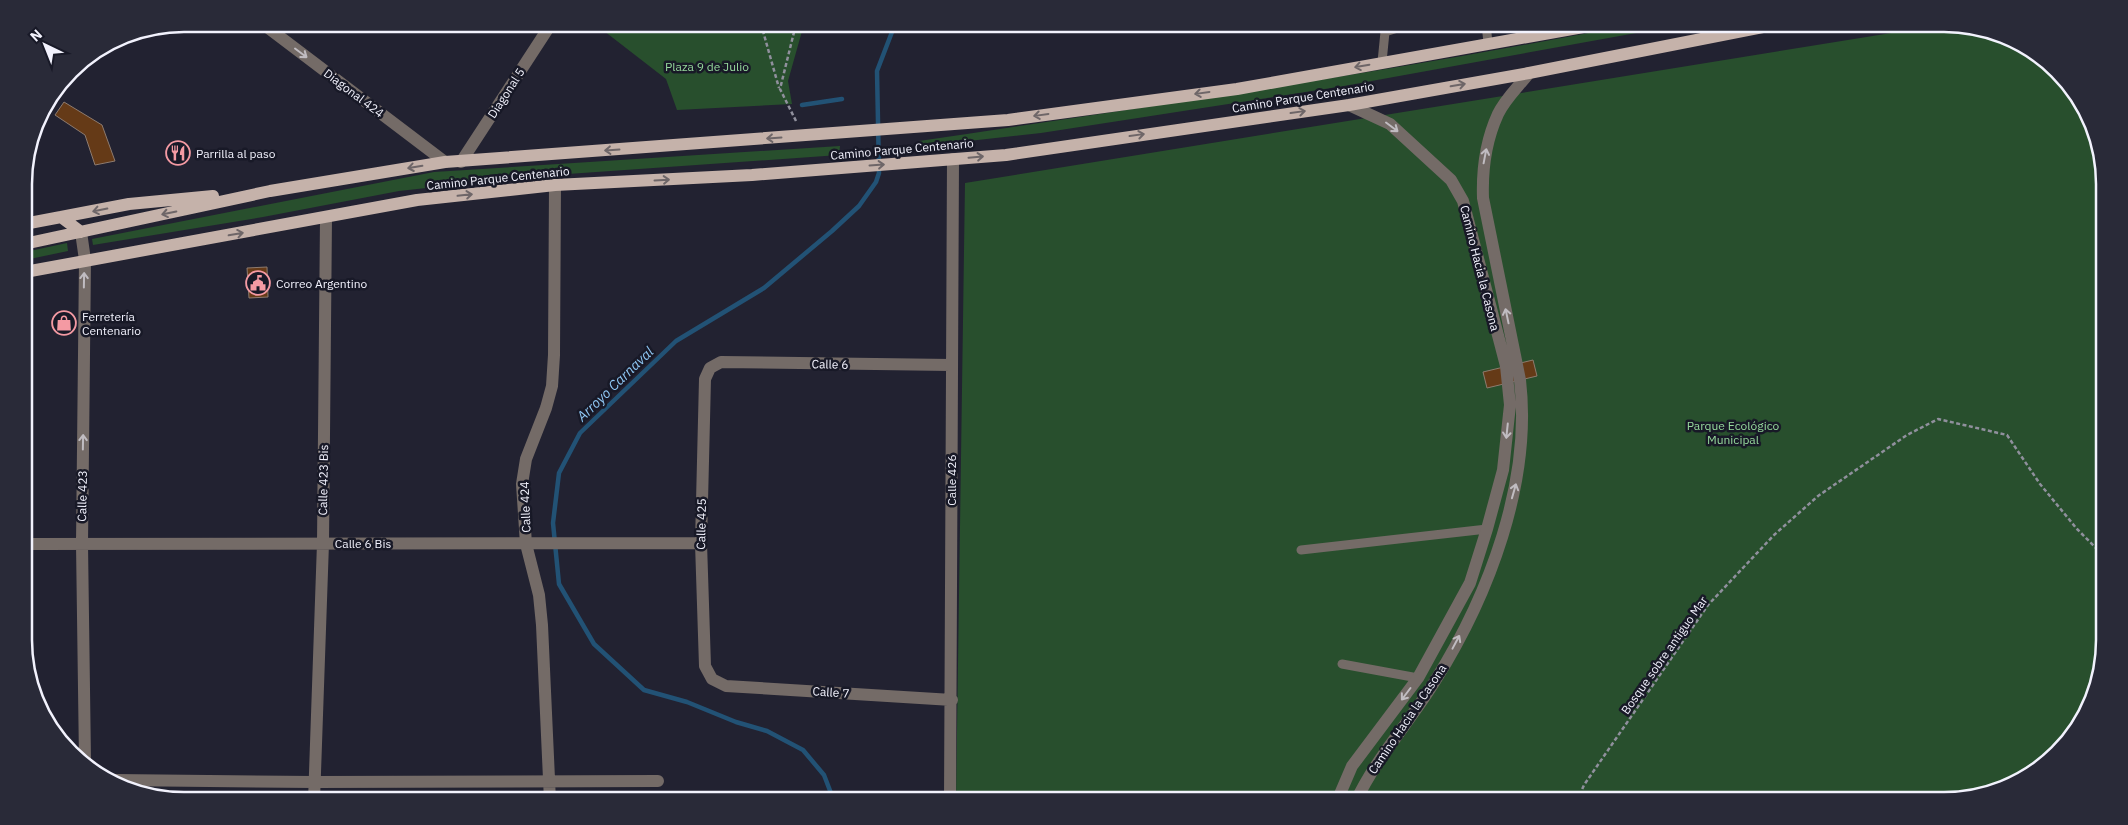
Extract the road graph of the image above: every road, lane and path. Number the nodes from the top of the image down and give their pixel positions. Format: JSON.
{"nodes":[{"id":1,"x":275,"y":33,"type":"edge"},
{"id":2,"x":545,"y":33,"type":"edge"},
{"id":3,"x":764,"y":33,"type":"edge"},
{"id":4,"x":794,"y":33,"type":"edge"},
{"id":5,"x":1385,"y":33,"type":"edge"},
{"id":6,"x":1487,"y":33,"type":"edge"},
{"id":7,"x":1531,"y":33,"type":"edge"},
{"id":8,"x":1732,"y":33,"type":"edge"},
{"id":9,"x":1488,"y":43,"type":"junction"},
{"id":10,"x":1382,"y":62,"type":"junction"},
{"id":11,"x":1528,"y":73,"type":"junction"},
{"id":12,"x":780,"y":89,"type":"junction"},
{"id":13,"x":1349,"y":105,"type":"junction"},
{"id":14,"x":803,"y":136,"type":"junction"},
{"id":15,"x":954,"y":159,"type":"junction"},
{"id":16,"x":445,"y":162,"type":"junction"},
{"id":17,"x":461,"y":162,"type":"junction"},
{"id":18,"x":555,"y":185,"type":"junction"},
{"id":19,"x":270,"y":191,"type":"junction"},
{"id":20,"x":61,"y":217,"type":"junction"},
{"id":21,"x":326,"y":218,"type":"junction"},
{"id":22,"x":33,"y":222,"type":"edge"},
{"id":23,"x":81,"y":232,"type":"junction"},
{"id":24,"x":33,"y":242,"type":"edge"},
{"id":25,"x":85,"y":260,"type":"junction"},
{"id":26,"x":33,"y":270,"type":"edge"},
{"id":27,"x":951,"y":365,"type":"junction"},
{"id":28,"x":1512,"y":365,"type":"junction"},
{"id":29,"x":710,"y":368,"type":"joint"},
{"id":30,"x":1514,"y":381,"type":"junction"},
{"id":31,"x":1486,"y":532,"type":"junction"},
{"id":32,"x":1500,"y":540,"type":"junction"},
{"id":33,"x":323,"y":543,"type":"junction"},
{"id":34,"x":530,"y":543,"type":"junction"},
{"id":35,"x":700,"y":543,"type":"junction"},
{"id":36,"x":32,"y":544,"type":"edge"},
{"id":37,"x":82,"y":544,"type":"junction"},
{"id":38,"x":2096,"y":548,"type":"edge"},
{"id":39,"x":1300,"y":550,"type":"dead end"},
{"id":40,"x":1342,"y":664,"type":"dead end"},
{"id":41,"x":1421,"y":673,"type":"junction"},
{"id":42,"x":1439,"y":674,"type":"junction"},
{"id":43,"x":712,"y":679,"type":"joint"},
{"id":44,"x":952,"y":700,"type":"junction"},
{"id":45,"x":85,"y":756,"type":"edge"},
{"id":46,"x":125,"y":780,"type":"edge"},
{"id":47,"x":658,"y":781,"type":"dead end"},
{"id":48,"x":314,"y":782,"type":"junction"},
{"id":49,"x":550,"y":782,"type":"junction"},
{"id":50,"x":314,"y":792,"type":"edge"},
{"id":51,"x":550,"y":792,"type":"edge"},
{"id":52,"x":950,"y":792,"type":"edge"},
{"id":53,"x":1341,"y":792,"type":"edge"},
{"id":54,"x":1360,"y":792,"type":"edge"},
{"id":55,"x":1582,"y":792,"type":"edge"}],
"edges":[{"from":1,"to":16,"type":"street","name":"Diagonal 424","one_way":true},
{"from":2,"to":17,"type":"street","name":"Diagonal 5"},
{"from":3,"to":12,"type":"path"},
{"from":4,"to":12,"type":"path"},
{"from":5,"to":10,"type":"lane"},
{"from":6,"to":9,"type":"lane"},
{"from":7,"to":9,"type":"main road","name":"Camino Parque Centenario"},
{"from":8,"to":11,"type":"main road","name":"Camino Parque Centenario"},
{"from":9,"to":10,"type":"main road","name":"Camino Parque Centenario"},
{"from":10,"to":14,"type":"main road","name":"Camino Parque Centenario","one_way":true},
{"from":13,"to":11,"type":"main road","name":"Camino Parque Centenario","one_way":true},
{"from":28,"to":11,"type":"street","name":"Camino Hacia la Casona","one_way":true},
{"from":12,"to":14,"type":"path"},
{"from":15,"to":13,"type":"main road","name":"Camino Parque Centenario","one_way":true},
{"from":13,"to":28,"type":"street","name":"Camino Hacia la Casona","one_way":true},
{"from":14,"to":17,"type":"main road","name":"Camino Parque Centenario","one_way":true},
{"from":18,"to":15,"type":"main road","name":"Camino Parque Centenario","one_way":true},
{"from":15,"to":27,"type":"street","name":"Calle 426"},
{"from":16,"to":17,"type":"main road","name":"Camino Parque Centenario"},
{"from":16,"to":19,"type":"main road","name":"Camino Parque Centenario","one_way":true},
{"from":21,"to":18,"type":"main road","name":"Camino Parque Centenario","one_way":true},
{"from":18,"to":34,"type":"street","name":"Calle 424"},
{"from":19,"to":20,"type":"main road","one_way":true},
{"from":19,"to":23,"type":"main road","name":"Camino Parque Centenario","one_way":true},
{"from":20,"to":22,"type":"main road"},
{"from":20,"to":23,"type":"main road"},
{"from":25,"to":21,"type":"main road","name":"Camino Parque Centenario","one_way":true},
{"from":21,"to":33,"type":"street","name":"Calle 423 Bis"},
{"from":23,"to":24,"type":"main road","name":"Camino Parque Centenario"},
{"from":23,"to":25,"type":"street","name":"Calle 423"},
{"from":25,"to":26,"type":"main road","name":"Camino Parque Centenario"},
{"from":37,"to":25,"type":"street","name":"Calle 423","one_way":true},
{"from":27,"to":29,"type":"street","name":"Calle 6"},
{"from":27,"to":44,"type":"street","name":"Calle 426"},
{"from":28,"to":30,"type":"street"},
{"from":29,"to":35,"type":"street","name":"Calle 425"},
{"from":30,"to":31,"type":"street","name":"Camino Hacia la Casona","one_way":true},
{"from":32,"to":30,"type":"street","name":"Camino Hacia la Casona","one_way":true},
{"from":31,"to":32,"type":"street"},
{"from":31,"to":39,"type":"lane"},
{"from":31,"to":41,"type":"street","name":"Camino Hacia la Casona"},
{"from":42,"to":32,"type":"street","name":"Camino Hacia la Casona","one_way":true},
{"from":33,"to":34,"type":"street","name":"Calle 6 Bis"},
{"from":33,"to":37,"type":"street","name":"Calle 6 Bis"},
{"from":33,"to":48,"type":"street","name":"Calle 423 Bis"},
{"from":34,"to":35,"type":"street","name":"Calle 6 Bis"},
{"from":34,"to":49,"type":"street","name":"Calle 424"},
{"from":35,"to":43,"type":"street","name":"Calle 425"},
{"from":36,"to":37,"type":"street","name":"Calle 6 Bis"},
{"from":37,"to":45,"type":"street","name":"Calle 423"},
{"from":38,"to":55,"type":"path","name":"Bosque sobre antiguo Mar"},
{"from":40,"to":41,"type":"lane"},
{"from":41,"to":42,"type":"street"},
{"from":41,"to":53,"type":"street","name":"Camino Hacia la Casona","one_way":true},
{"from":42,"to":54,"type":"street","name":"Camino Hacia la Casona"},
{"from":43,"to":44,"type":"street","name":"Calle 7"},
{"from":44,"to":52,"type":"street","name":"Calle 426"},
{"from":46,"to":48,"type":"street"},
{"from":47,"to":49,"type":"street"},
{"from":48,"to":49,"type":"street"},
{"from":48,"to":50,"type":"street","name":"Calle 423 Bis"},
{"from":49,"to":51,"type":"street","name":"Calle 424"}]}
